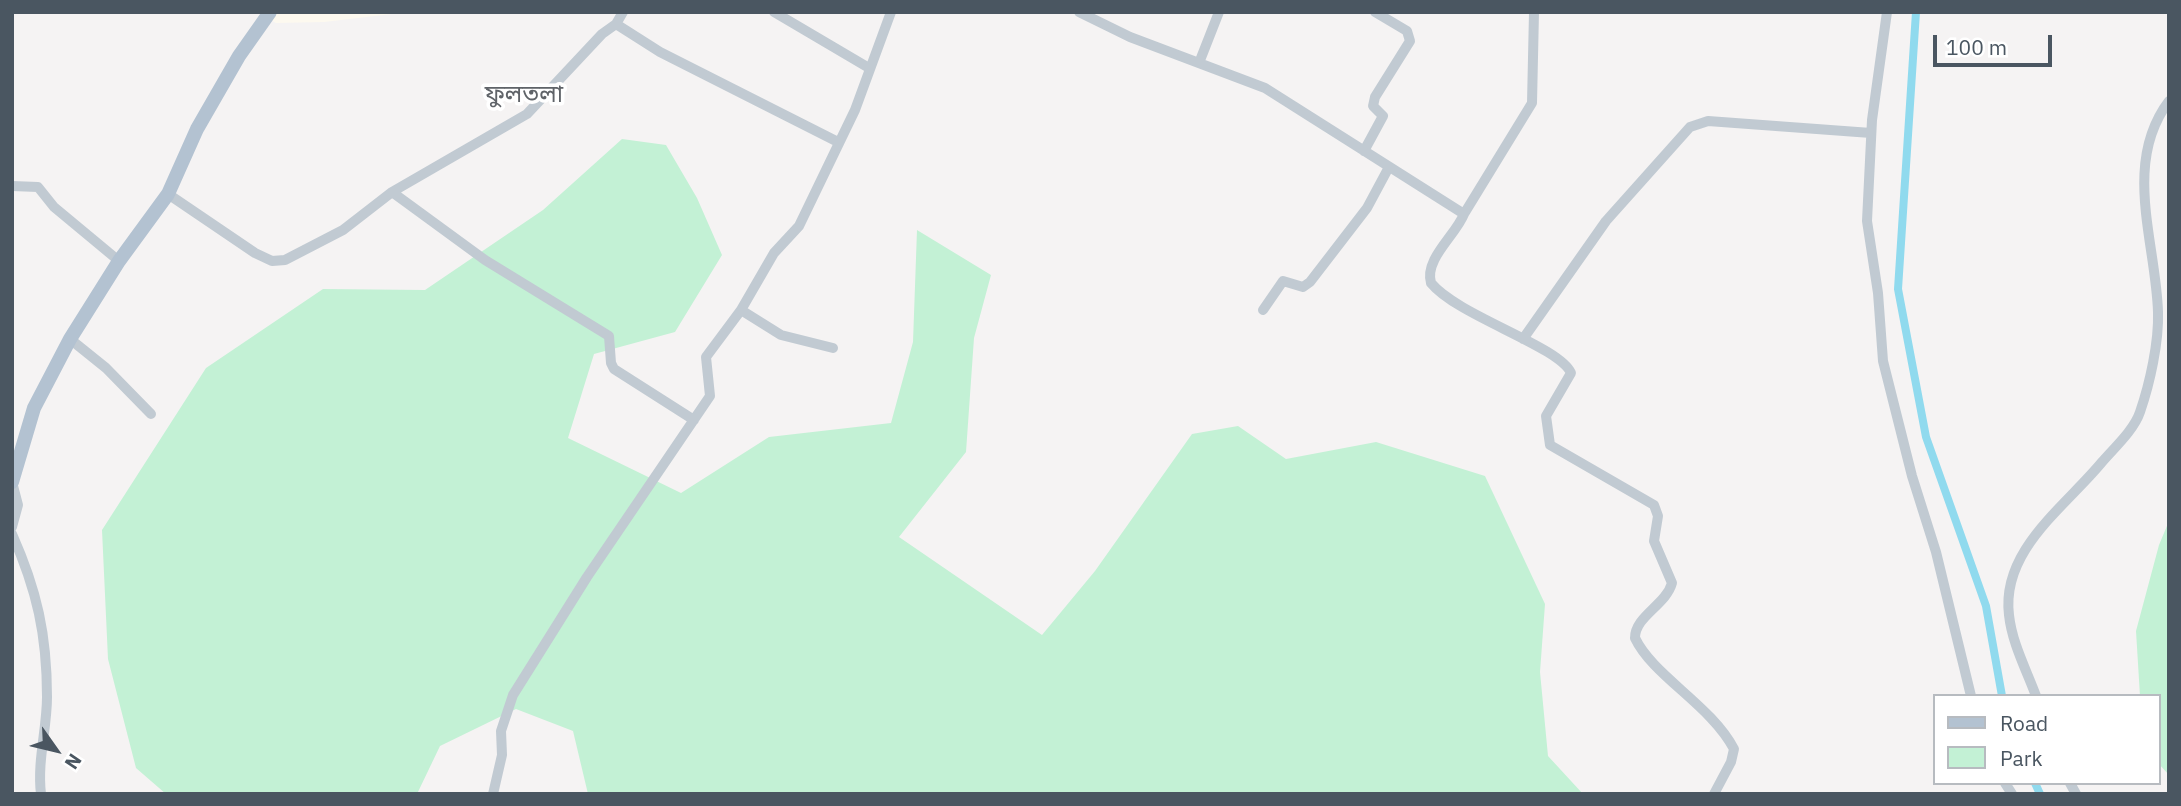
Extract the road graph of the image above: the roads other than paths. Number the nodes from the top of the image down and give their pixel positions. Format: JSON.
{"nodes":[{"id":1,"x":270,"y":12,"type":"edge"},
{"id":2,"x":622,"y":12,"type":"edge"},
{"id":3,"x":774,"y":12,"type":"edge"},
{"id":4,"x":891,"y":12,"type":"edge"},
{"id":5,"x":1079,"y":12,"type":"edge"},
{"id":6,"x":1219,"y":12,"type":"edge"},
{"id":7,"x":1375,"y":12,"type":"edge"},
{"id":8,"x":1534,"y":12,"type":"edge"},
{"id":9,"x":1887,"y":12,"type":"edge"},
{"id":10,"x":616,"y":24,"type":"junction"},
{"id":11,"x":1199,"y":63,"type":"junction"},
{"id":12,"x":869,"y":68,"type":"junction"},
{"id":13,"x":2169,"y":101,"type":"edge"},
{"id":14,"x":1871,"y":133,"type":"junction"},
{"id":15,"x":838,"y":142,"type":"junction"},
{"id":16,"x":1364,"y":151,"type":"junction"},
{"id":17,"x":1389,"y":167,"type":"junction"},
{"id":18,"x":12,"y":186,"type":"edge"},
{"id":19,"x":392,"y":192,"type":"junction"},
{"id":20,"x":168,"y":194,"type":"junction"},
{"id":21,"x":1464,"y":214,"type":"junction"},
{"id":22,"x":119,"y":261,"type":"junction"},
{"id":23,"x":741,"y":310,"type":"junction"},
{"id":24,"x":1263,"y":310,"type":"dead end"},
{"id":25,"x":70,"y":339,"type":"junction"},
{"id":26,"x":1523,"y":339,"type":"junction"},
{"id":27,"x":833,"y":348,"type":"dead end"},
{"id":28,"x":151,"y":414,"type":"dead end"},
{"id":29,"x":694,"y":420,"type":"junction"},
{"id":30,"x":12,"y":482,"type":"edge"},
{"id":31,"x":12,"y":527,"type":"edge"},
{"id":32,"x":12,"y":534,"type":"edge"},
{"id":33,"x":1971,"y":694,"type":"edge"},
{"id":34,"x":2035,"y":694,"type":"edge"},
{"id":35,"x":41,"y":794,"type":"edge"},
{"id":36,"x":493,"y":794,"type":"edge"},
{"id":37,"x":1714,"y":794,"type":"edge"}],
"edges":[{"from":1,"to":20,"type":"main road"},
{"from":2,"to":10,"type":"street"},
{"from":3,"to":12,"type":"street"},
{"from":4,"to":12,"type":"street"},
{"from":5,"to":11,"type":"street"},
{"from":6,"to":11,"type":"street"},
{"from":7,"to":16,"type":"street"},
{"from":8,"to":21,"type":"street"},
{"from":9,"to":14,"type":"street"},
{"from":10,"to":15,"type":"street"},
{"from":10,"to":19,"type":"street"},
{"from":11,"to":16,"type":"street"},
{"from":12,"to":15,"type":"street"},
{"from":13,"to":34,"type":"street"},
{"from":14,"to":26,"type":"street"},
{"from":14,"to":33,"type":"street"},
{"from":15,"to":23,"type":"street"},
{"from":16,"to":17,"type":"street"},
{"from":17,"to":21,"type":"street"},
{"from":17,"to":24,"type":"street"},
{"from":18,"to":22,"type":"street"},
{"from":19,"to":20,"type":"street"},
{"from":19,"to":29,"type":"street"},
{"from":20,"to":22,"type":"main road"},
{"from":21,"to":26,"type":"street"},
{"from":22,"to":25,"type":"main road"},
{"from":23,"to":27,"type":"street"},
{"from":23,"to":29,"type":"street"},
{"from":25,"to":28,"type":"street"},
{"from":25,"to":30,"type":"main road"},
{"from":26,"to":37,"type":"street"},
{"from":29,"to":36,"type":"street"},
{"from":30,"to":31,"type":"street"},
{"from":32,"to":35,"type":"street"}]}
